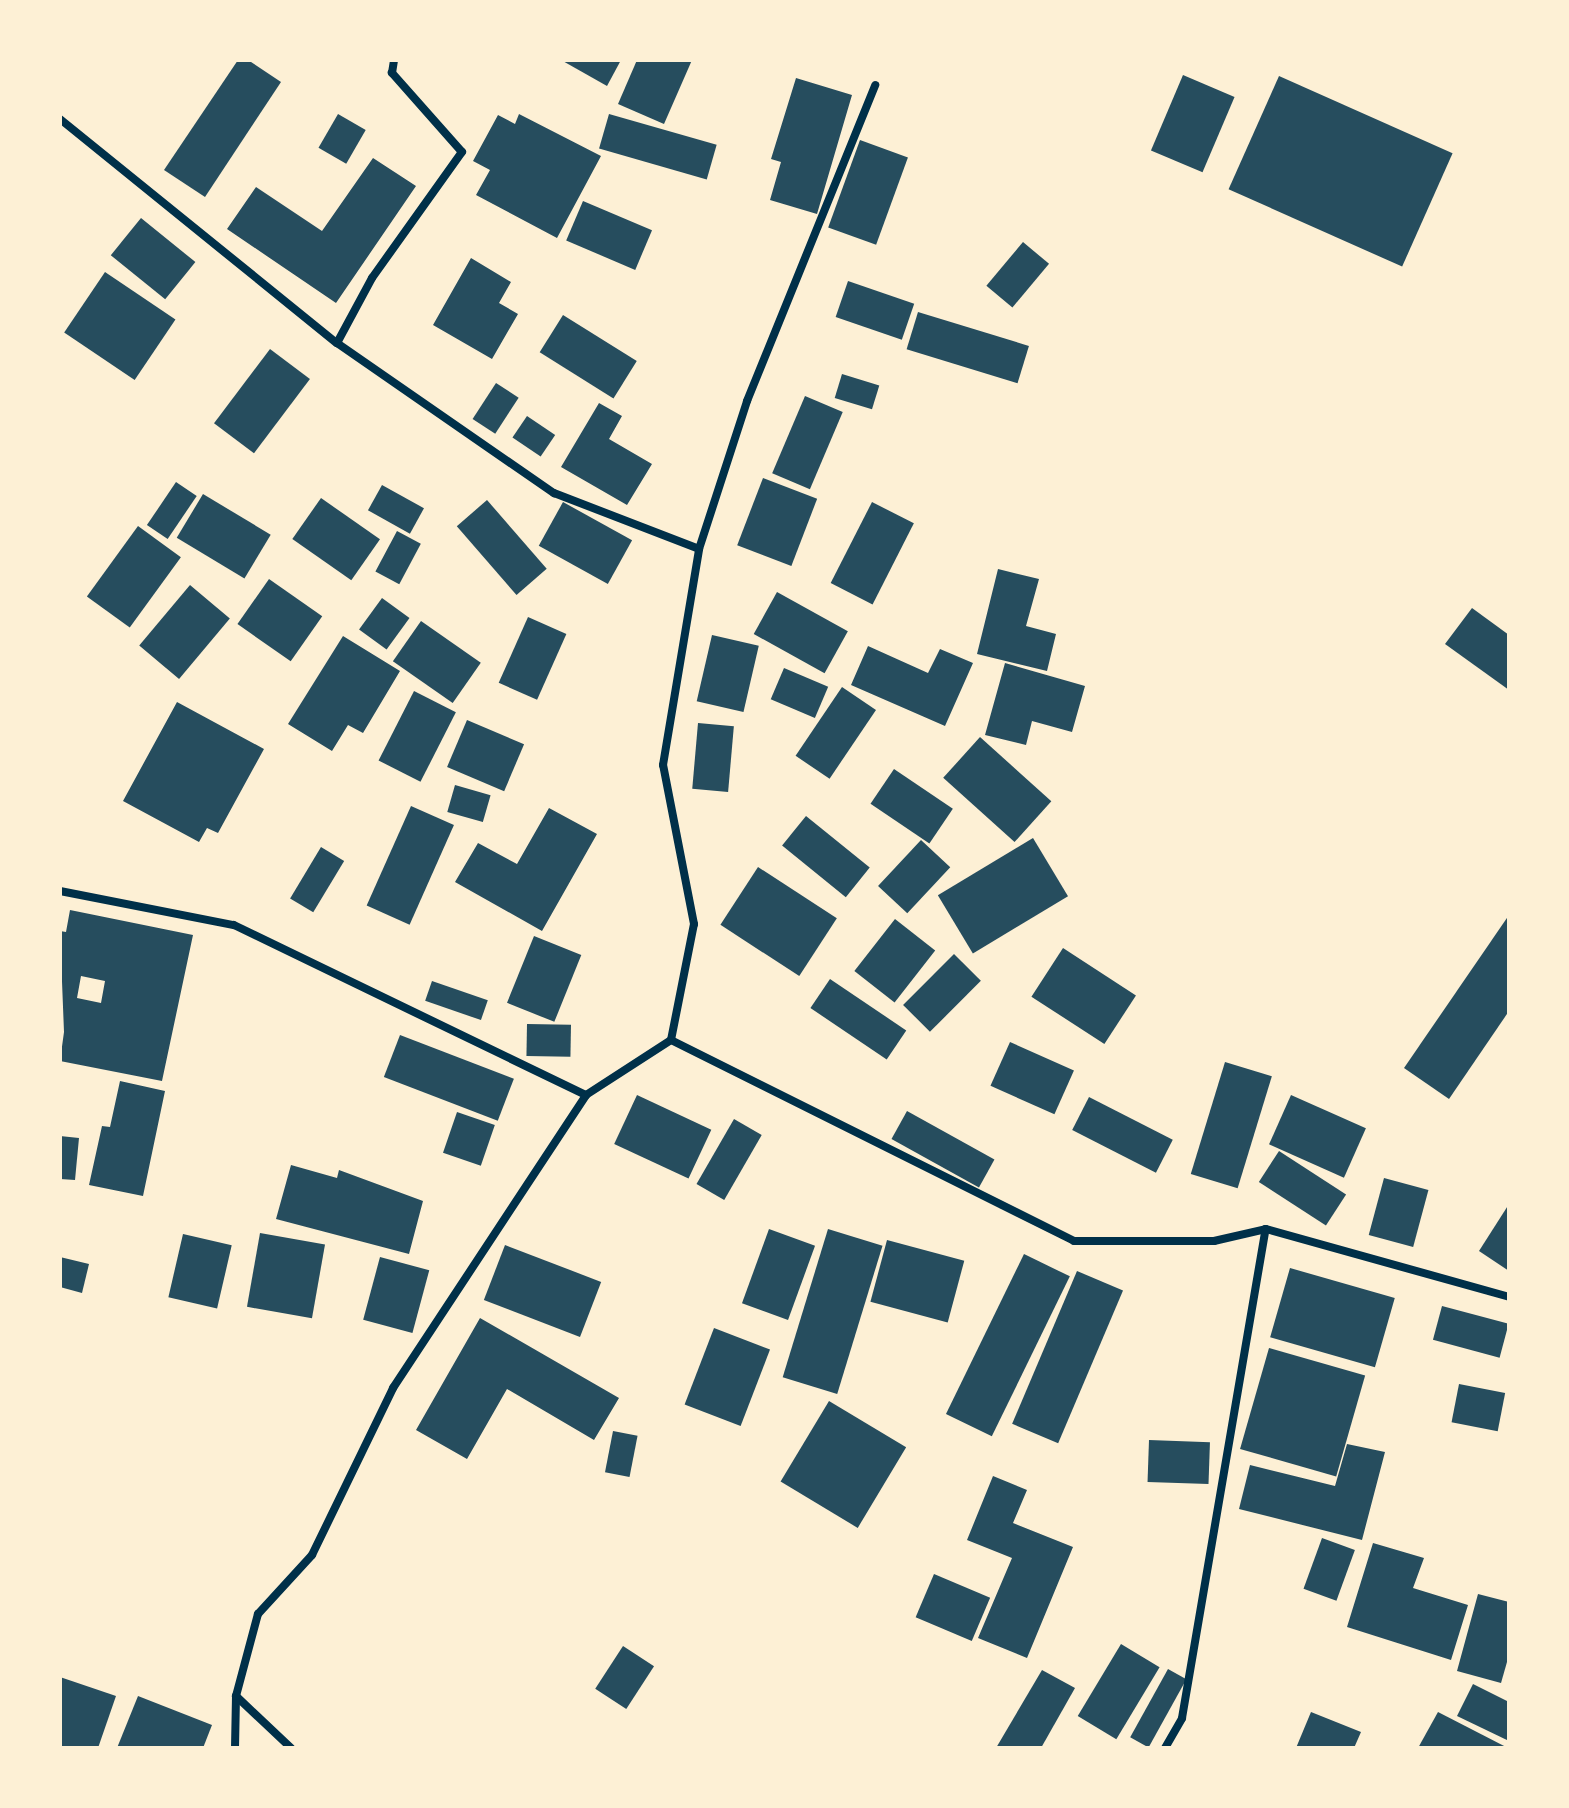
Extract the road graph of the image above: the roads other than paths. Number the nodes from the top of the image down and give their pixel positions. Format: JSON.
{"nodes":[{"id":1,"x":394,"y":60,"type":"edge"},
{"id":2,"x":875,"y":85,"type":"dead end"},
{"id":3,"x":60,"y":119,"type":"edge"},
{"id":4,"x":337,"y":343,"type":"junction"},
{"id":5,"x":699,"y":549,"type":"junction"},
{"id":6,"x":60,"y":891,"type":"edge"},
{"id":7,"x":671,"y":1040,"type":"junction"},
{"id":8,"x":586,"y":1095,"type":"junction"},
{"id":9,"x":1266,"y":1229,"type":"junction"},
{"id":10,"x":1509,"y":1297,"type":"edge"},
{"id":11,"x":236,"y":1696,"type":"junction"},
{"id":12,"x":235,"y":1748,"type":"edge"},
{"id":13,"x":291,"y":1748,"type":"edge"},
{"id":14,"x":1165,"y":1748,"type":"edge"}],
"edges":[{"from":1,"to":4,"type":"street"},
{"from":2,"to":5,"type":"street"},
{"from":3,"to":4,"type":"street"},
{"from":4,"to":5,"type":"street"},
{"from":5,"to":7,"type":"street"},
{"from":6,"to":8,"type":"street"},
{"from":7,"to":8,"type":"street"},
{"from":7,"to":9,"type":"street"},
{"from":8,"to":11,"type":"street"},
{"from":9,"to":10,"type":"street"},
{"from":9,"to":14,"type":"street"},
{"from":11,"to":12,"type":"street"},
{"from":11,"to":13,"type":"street"}]}
